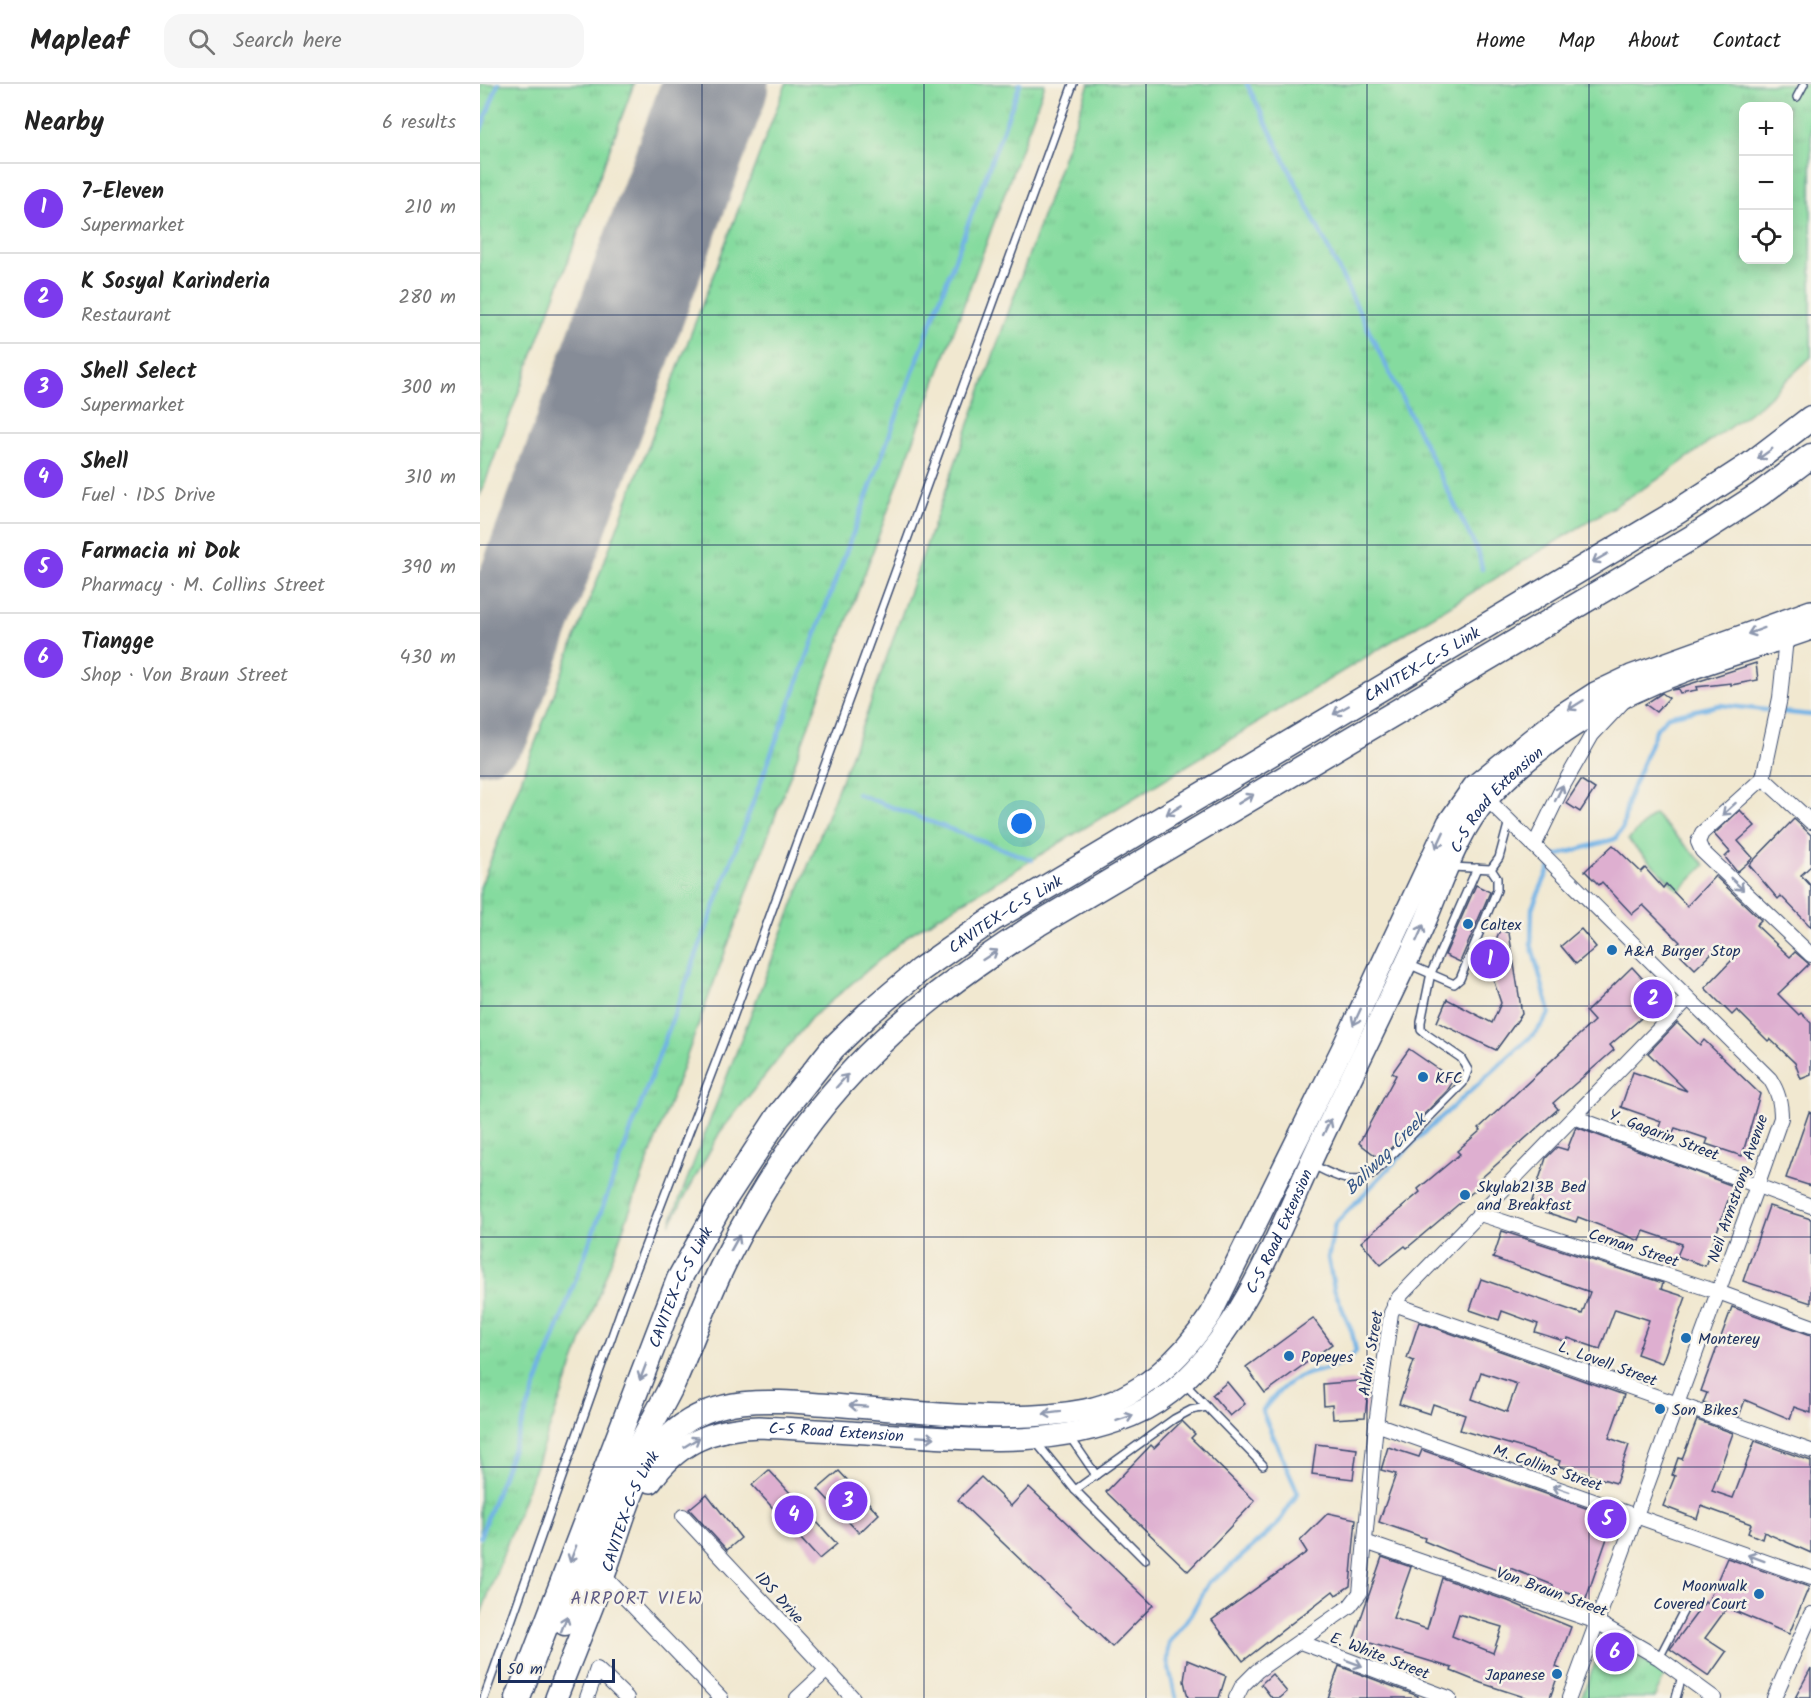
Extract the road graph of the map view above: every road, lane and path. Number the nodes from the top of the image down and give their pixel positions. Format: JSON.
{"nodes":[{"id":1,"x":1073,"y":84,"type":"edge"},
{"id":2,"x":1804,"y":84,"type":"edge"},
{"id":3,"x":1797,"y":97,"type":"dead end"},
{"id":4,"x":1811,"y":418,"type":"edge"},
{"id":5,"x":1811,"y":456,"type":"edge"},
{"id":6,"x":1811,"y":611,"type":"edge"},
{"id":7,"x":1811,"y":629,"type":"edge"},
{"id":8,"x":1786,"y":638,"type":"junction"},
{"id":9,"x":1635,"y":691,"type":"junction"},
{"id":10,"x":1763,"y":778,"type":"junction"},
{"id":11,"x":1480,"y":793,"type":"junction"},
{"id":12,"x":1509,"y":820,"type":"junction"},
{"id":13,"x":1811,"y":822,"type":"edge"},
{"id":14,"x":1534,"y":846,"type":"junction"},
{"id":15,"x":1449,"y":866,"type":"junction"},
{"id":16,"x":1477,"y":868,"type":"junction"},
{"id":17,"x":1491,"y":869,"type":"junction"},
{"id":18,"x":1811,"y":955,"type":"edge"},
{"id":19,"x":1406,"y":963,"type":"junction"},
{"id":20,"x":1431,"y":973,"type":"junction"},
{"id":21,"x":1688,"y":999,"type":"junction"},
{"id":22,"x":1574,"y":1118,"type":"junction"},
{"id":23,"x":1310,"y":1163,"type":"junction"},
{"id":24,"x":1757,"y":1186,"type":"junction"},
{"id":25,"x":1811,"y":1206,"type":"edge"},
{"id":26,"x":1480,"y":1214,"type":"junction"},
{"id":27,"x":1718,"y":1292,"type":"junction"},
{"id":28,"x":1394,"y":1304,"type":"junction"},
{"id":29,"x":1811,"y":1326,"type":"edge"},
{"id":30,"x":1182,"y":1381,"type":"junction"},
{"id":31,"x":1677,"y":1405,"type":"junction"},
{"id":32,"x":1207,"y":1407,"type":"junction"},
{"id":33,"x":1376,"y":1424,"type":"junction"},
{"id":34,"x":674,"y":1431,"type":"joint"},
{"id":35,"x":1068,"y":1434,"type":"junction"},
{"id":36,"x":1035,"y":1440,"type":"junction"},
{"id":37,"x":1811,"y":1451,"type":"edge"},
{"id":38,"x":1263,"y":1465,"type":"dead end"},
{"id":39,"x":1096,"y":1475,"type":"junction"},
{"id":40,"x":1075,"y":1490,"type":"junction"},
{"id":41,"x":1636,"y":1515,"type":"junction"},
{"id":42,"x":683,"y":1516,"type":"dead end"},
{"id":43,"x":1365,"y":1542,"type":"junction"},
{"id":44,"x":1145,"y":1560,"type":"dead end"},
{"id":45,"x":604,"y":1576,"type":"junction"},
{"id":46,"x":1811,"y":1578,"type":"edge"},
{"id":47,"x":1684,"y":1610,"type":"dead end"},
{"id":48,"x":1811,"y":1614,"type":"edge"},
{"id":49,"x":1597,"y":1622,"type":"junction"},
{"id":50,"x":1300,"y":1642,"type":"junction"},
{"id":51,"x":1659,"y":1658,"type":"junction"},
{"id":52,"x":826,"y":1671,"type":"junction"},
{"id":53,"x":1682,"y":1677,"type":"junction"},
{"id":54,"x":484,"y":1698,"type":"edge"},
{"id":55,"x":518,"y":1698,"type":"edge"},
{"id":56,"x":536,"y":1698,"type":"edge"},
{"id":57,"x":556,"y":1698,"type":"edge"},
{"id":58,"x":587,"y":1698,"type":"edge"},
{"id":59,"x":627,"y":1698,"type":"edge"},
{"id":60,"x":721,"y":1698,"type":"edge"},
{"id":61,"x":797,"y":1698,"type":"edge"},
{"id":62,"x":853,"y":1698,"type":"edge"},
{"id":63,"x":1236,"y":1698,"type":"edge"},
{"id":64,"x":1449,"y":1698,"type":"edge"},
{"id":65,"x":1569,"y":1698,"type":"edge"},
{"id":66,"x":1676,"y":1698,"type":"edge"},
{"id":67,"x":1714,"y":1698,"type":"edge"},
{"id":68,"x":1774,"y":1698,"type":"edge"}],
"edges":[{"from":1,"to":54,"type":"lane"},
{"from":2,"to":3,"type":"lane"},
{"from":4,"to":55,"type":"highway","name":"CAVITEX–C-5 Link","one_way":true},
{"from":56,"to":5,"type":"highway","name":"CAVITEX–C-5 Link","one_way":true},
{"from":6,"to":11,"type":"main road","name":"C-5 Road Extension","one_way":true},
{"from":7,"to":8,"type":"main road","name":"C-5 Road Extension"},
{"from":8,"to":9,"type":"main road","name":"C-5 Road Extension"},
{"from":8,"to":10,"type":"street"},
{"from":9,"to":11,"type":"main road","name":"C-5 Road Extension"},
{"from":14,"to":9,"type":"street","one_way":true},
{"from":10,"to":13,"type":"street"},
{"from":10,"to":18,"type":"street","one_way":true},
{"from":11,"to":12,"type":"street","name":"Neil Armstrong Avenue"},
{"from":11,"to":15,"type":"main road","name":"C-5 Road Extension"},
{"from":11,"to":34,"type":"main road","name":"C-5 Road Extension","one_way":true},
{"from":12,"to":14,"type":"street","name":"Neil Armstrong Avenue"},
{"from":12,"to":17,"type":"lane"},
{"from":14,"to":21,"type":"street","name":"Neil Armstrong Avenue"},
{"from":15,"to":16,"type":"lane"},
{"from":19,"to":15,"type":"main road","name":"C-5 Road Extension","one_way":true},
{"from":16,"to":17,"type":"lane"},
{"from":16,"to":20,"type":"lane"},
{"from":17,"to":20,"type":"lane"},
{"from":19,"to":20,"type":"lane"},
{"from":23,"to":19,"type":"main road","name":"C-5 Road Extension","one_way":true},
{"from":20,"to":23,"type":"lane"},
{"from":21,"to":22,"type":"street","name":"Aldrin Street"},
{"from":21,"to":24,"type":"street","name":"Neil Armstrong Avenue"},
{"from":22,"to":24,"type":"street","name":"Y. Gagarin Street"},
{"from":22,"to":26,"type":"street","name":"Aldrin Street"},
{"from":23,"to":30,"type":"main road","name":"C-5 Road Extension"},
{"from":24,"to":25,"type":"street","name":"Y. Gagarin Street"},
{"from":24,"to":27,"type":"street","name":"Neil Armstrong Avenue"},
{"from":26,"to":27,"type":"street","name":"Cernan Street"},
{"from":26,"to":28,"type":"street","name":"Aldrin Street"},
{"from":27,"to":29,"type":"street","name":"Cernan Street"},
{"from":27,"to":31,"type":"street","name":"Neil Armstrong Avenue"},
{"from":28,"to":31,"type":"street","name":"L. Lovell Street"},
{"from":28,"to":33,"type":"street","name":"Aldrin Street"},
{"from":30,"to":32,"type":"lane"},
{"from":35,"to":30,"type":"main road","name":"C-5 Road Extension","one_way":true},
{"from":31,"to":37,"type":"street","name":"L. Lovell Street"},
{"from":31,"to":41,"type":"street","name":"Neil Armstrong Avenue"},
{"from":32,"to":38,"type":"lane"},
{"from":32,"to":39,"type":"lane"},
{"from":41,"to":33,"type":"street","name":"M. Collins Street","one_way":true},
{"from":33,"to":43,"type":"street","name":"Aldrin Street"},
{"from":34,"to":45,"type":"main road","name":"CAVITEX-C-5 Link"},
{"from":35,"to":36,"type":"main road","name":"C-5 Road Extension"},
{"from":35,"to":39,"type":"lane"},
{"from":36,"to":40,"type":"lane"},
{"from":45,"to":36,"type":"main road","name":"C-5 Road Extension","one_way":true},
{"from":39,"to":40,"type":"lane"},
{"from":40,"to":44,"type":"lane"},
{"from":46,"to":41,"type":"street","name":"M. Collins Street","one_way":true},
{"from":41,"to":49,"type":"street","name":"Neil Armstrong Avenue"},
{"from":42,"to":52,"type":"street","name":"IDS Drive"},
{"from":43,"to":49,"type":"street","name":"Von Braun Street"},
{"from":43,"to":50,"type":"street","name":"Aldrin Street"},
{"from":45,"to":57,"type":"main road","name":"CAVITEX-C-5 Link"},
{"from":45,"to":60,"type":"street"},
{"from":47,"to":51,"type":"lane"},
{"from":48,"to":68,"type":"street"},
{"from":49,"to":51,"type":"street","name":"Von Braun Street"},
{"from":49,"to":65,"type":"street","name":"Neil Armstrong Avenue"},
{"from":50,"to":63,"type":"street","name":"Aldrin Street"},
{"from":50,"to":64,"type":"street","name":"E. White Street","one_way":true},
{"from":51,"to":53,"type":"street","name":"Von Braun Street"},
{"from":52,"to":61,"type":"street"},
{"from":52,"to":62,"type":"street","name":"IDS Drive"},
{"from":53,"to":66,"type":"lane"},
{"from":53,"to":67,"type":"street","name":"Von Braun Street"},
{"from":58,"to":59,"type":"street"}]}
